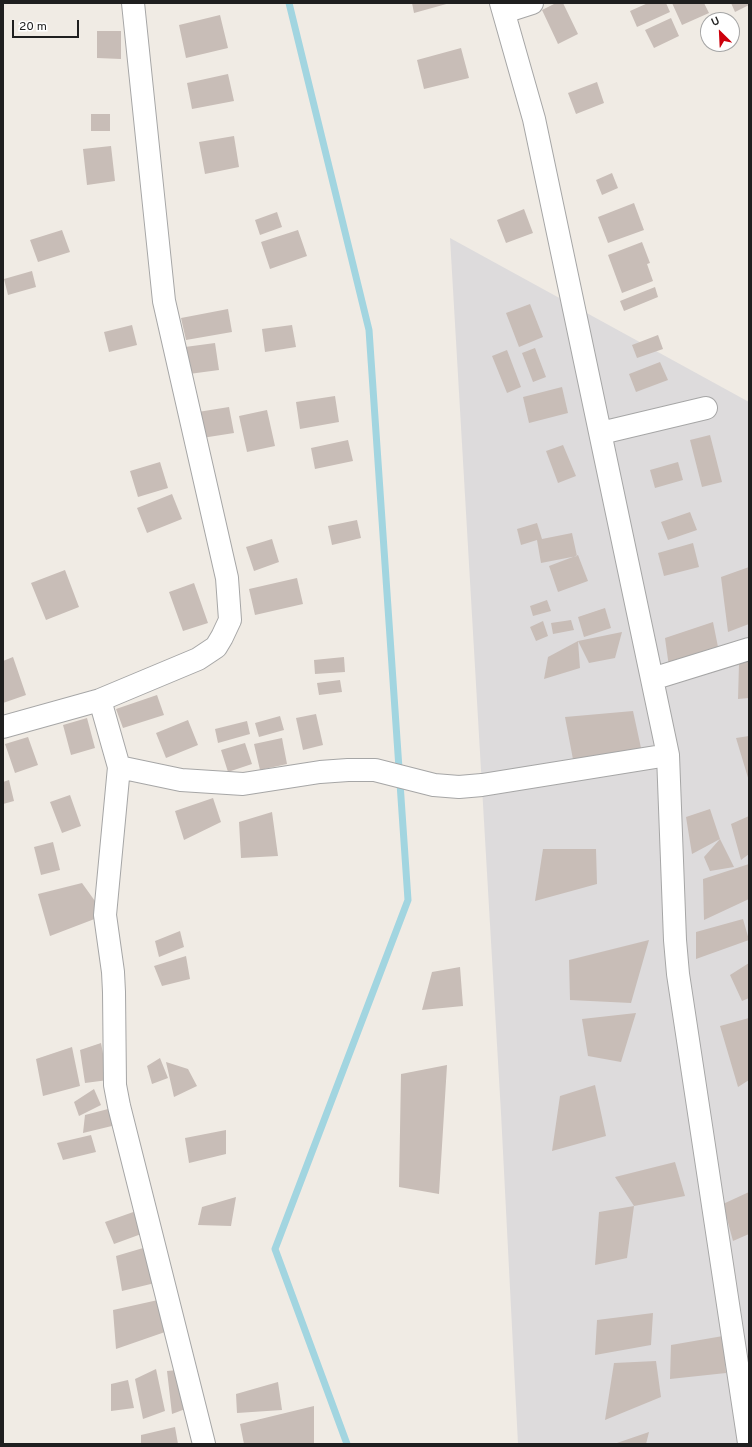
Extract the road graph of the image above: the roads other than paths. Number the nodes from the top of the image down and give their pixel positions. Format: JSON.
{"nodes":[{"id":1,"x":133,"y":3,"type":"edge"},
{"id":2,"x":532,"y":3,"type":"edge"},
{"id":3,"x":503,"y":8,"type":"edge"},
{"id":4,"x":706,"y":408,"type":"dead end"},
{"id":5,"x":601,"y":432,"type":"junction"},
{"id":6,"x":749,"y":649,"type":"edge"},
{"id":7,"x":652,"y":679,"type":"junction"},
{"id":8,"x":100,"y":700,"type":"junction"},
{"id":9,"x":3,"y":727,"type":"edge"},
{"id":10,"x":668,"y":755,"type":"junction"},
{"id":11,"x":119,"y":767,"type":"junction"},
{"id":12,"x":749,"y":1443,"type":"edge"},
{"id":13,"x":204,"y":1444,"type":"edge"}],
"edges":[{"from":1,"to":8,"type":"street"},
{"from":2,"to":3,"type":"street"},
{"from":3,"to":5,"type":"street"},
{"from":4,"to":5,"type":"street"},
{"from":5,"to":7,"type":"street"},
{"from":6,"to":7,"type":"street"},
{"from":7,"to":10,"type":"street"},
{"from":8,"to":9,"type":"street"},
{"from":8,"to":11,"type":"street"},
{"from":10,"to":11,"type":"street"},
{"from":10,"to":12,"type":"street"},
{"from":11,"to":13,"type":"street"}]}
